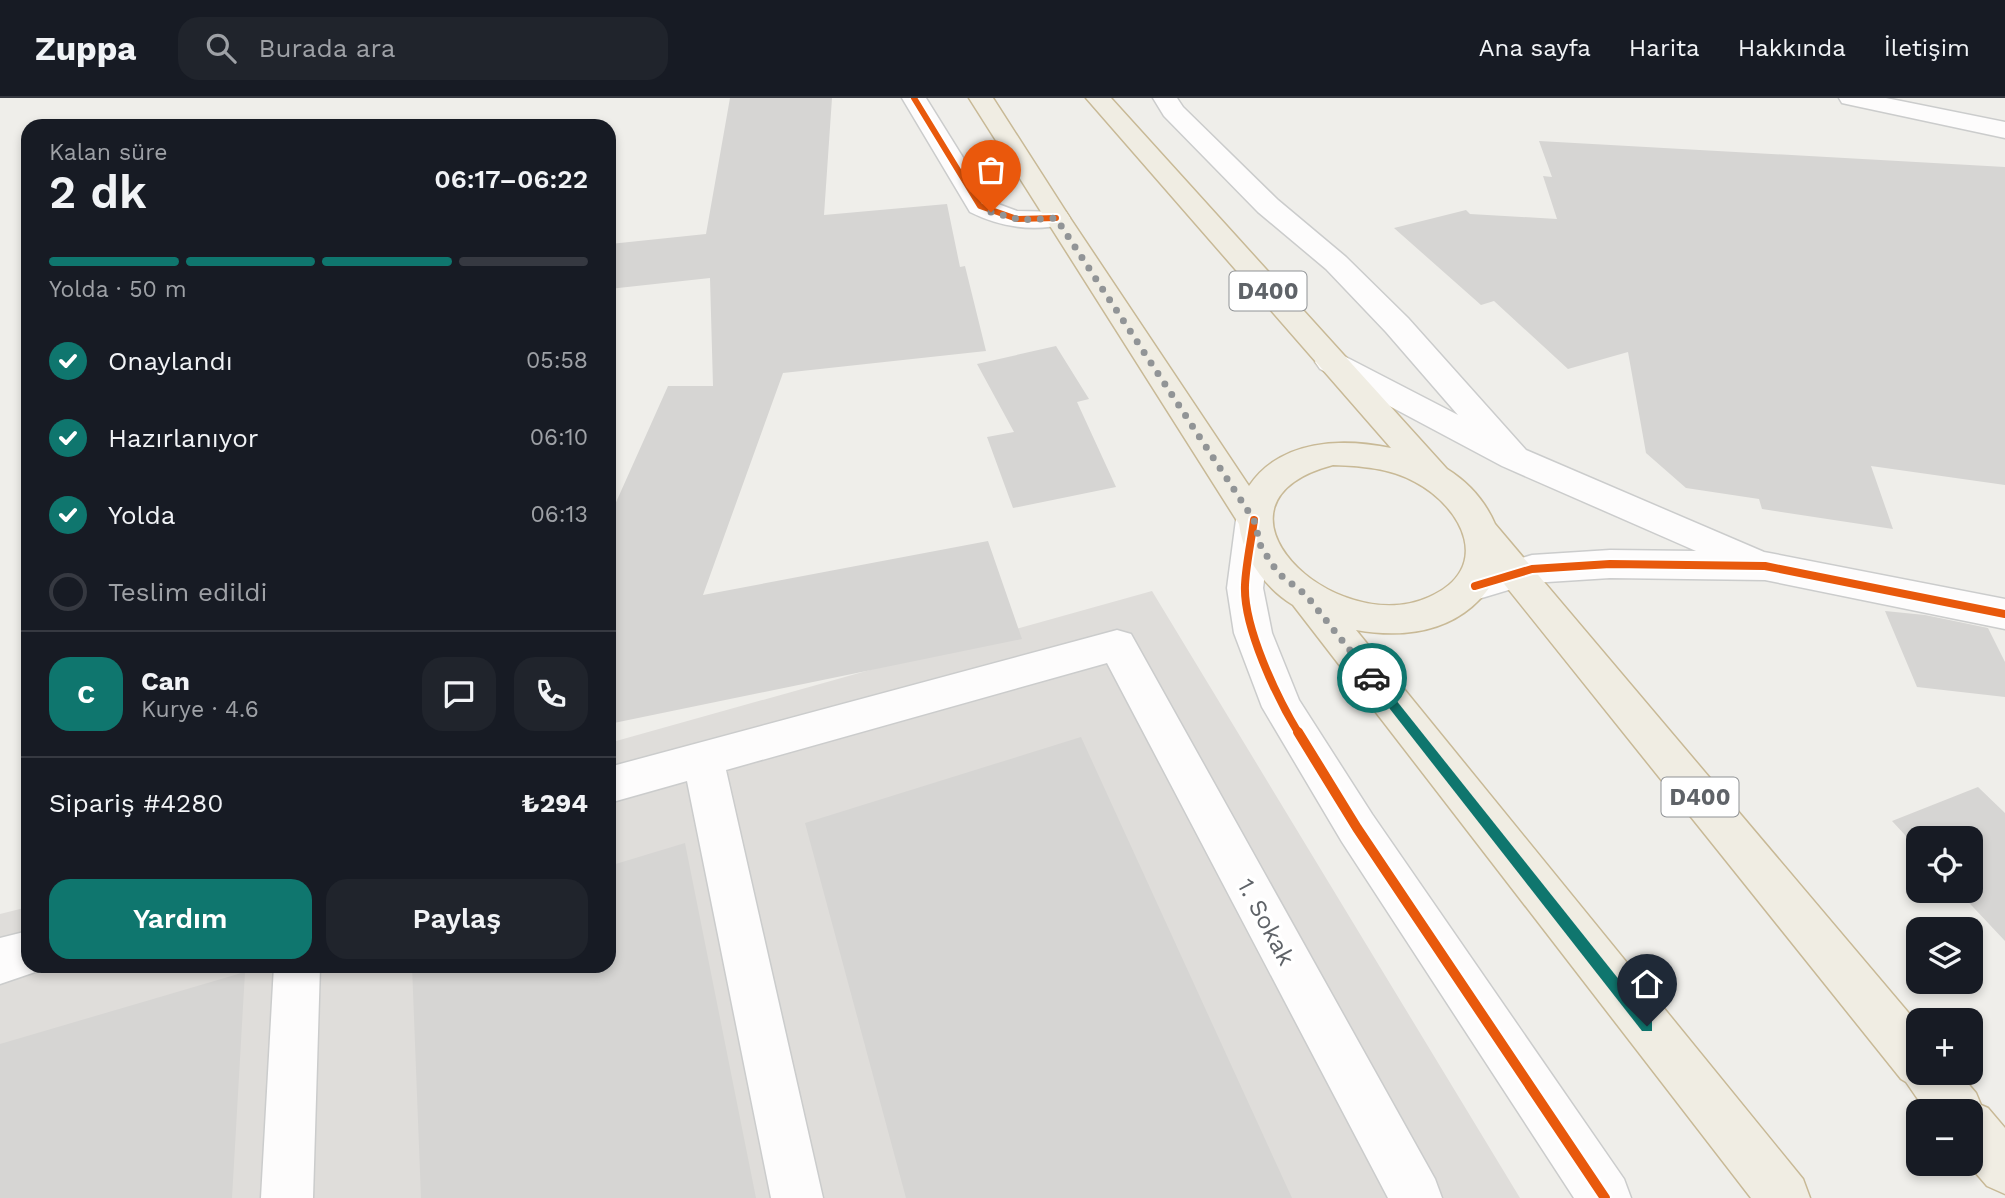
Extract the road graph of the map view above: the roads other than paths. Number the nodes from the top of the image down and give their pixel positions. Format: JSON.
{"nodes":[{"id":1,"x":914,"y":98,"type":"edge"},
{"id":2,"x":981,"y":98,"type":"edge"},
{"id":3,"x":1098,"y":98,"type":"edge"},
{"id":4,"x":1166,"y":98,"type":"edge"},
{"id":5,"x":1851,"y":98,"type":"edge"},
{"id":6,"x":2005,"y":130,"type":"edge"},
{"id":7,"x":1056,"y":218,"type":"junction"},
{"id":8,"x":1331,"y":362,"type":"junction"},
{"id":9,"x":1514,"y":458,"type":"junction"},
{"id":10,"x":1440,"y":481,"type":"junction"},
{"id":11,"x":1254,"y":520,"type":"junction"},
{"id":12,"x":1482,"y":532,"type":"junction"},
{"id":13,"x":1765,"y":566,"type":"junction"},
{"id":14,"x":1517,"y":573,"type":"junction"},
{"id":15,"x":1475,"y":586,"type":"junction"},
{"id":16,"x":1306,"y":595,"type":"junction"},
{"id":17,"x":2005,"y":614,"type":"edge"},
{"id":18,"x":703,"y":758,"type":"junction"},
{"id":19,"x":616,"y":783,"type":"edge"},
{"id":20,"x":21,"y":955,"type":"edge"},
{"id":21,"x":0,"y":961,"type":"edge"},
{"id":22,"x":297,"y":973,"type":"edge"},
{"id":23,"x":1906,"y":1047,"type":"edge"},
{"id":24,"x":1937,"y":1085,"type":"edge"},
{"id":25,"x":1948,"y":1099,"type":"edge"},
{"id":26,"x":1983,"y":1142,"type":"edge"},
{"id":27,"x":2005,"y":1168,"type":"edge"},
{"id":28,"x":287,"y":1198,"type":"edge"},
{"id":29,"x":797,"y":1198,"type":"edge"},
{"id":30,"x":1416,"y":1198,"type":"edge"},
{"id":31,"x":1605,"y":1198,"type":"edge"},
{"id":32,"x":1784,"y":1198,"type":"edge"}],
"edges":[{"from":1,"to":7,"type":"street"},
{"from":2,"to":7,"type":"highway"},
{"from":3,"to":8,"type":"highway","number":"D400"},
{"from":4,"to":9,"type":"street"},
{"from":5,"to":6,"type":"street"},
{"from":7,"to":11,"type":"highway"},
{"from":8,"to":9,"type":"street"},
{"from":8,"to":10,"type":"highway","number":"D400"},
{"from":9,"to":13,"type":"street"},
{"from":10,"to":11,"type":"highway"},
{"from":10,"to":12,"type":"highway"},
{"from":11,"to":16,"type":"highway"},
{"from":11,"to":31,"type":"street"},
{"from":12,"to":14,"type":"highway","number":"D400"},
{"from":12,"to":15,"type":"highway"},
{"from":13,"to":14,"type":"street"},
{"from":13,"to":17,"type":"street"},
{"from":14,"to":15,"type":"street"},
{"from":14,"to":23,"type":"highway","number":"D400"},
{"from":15,"to":16,"type":"highway"},
{"from":16,"to":32,"type":"highway"},
{"from":18,"to":19,"type":"street"},
{"from":18,"to":29,"type":"street"},
{"from":18,"to":30,"type":"street","name":"1. Sokak"},
{"from":20,"to":21,"type":"street"},
{"from":22,"to":28,"type":"street"},
{"from":24,"to":25,"type":"highway"},
{"from":26,"to":27,"type":"highway"}]}
